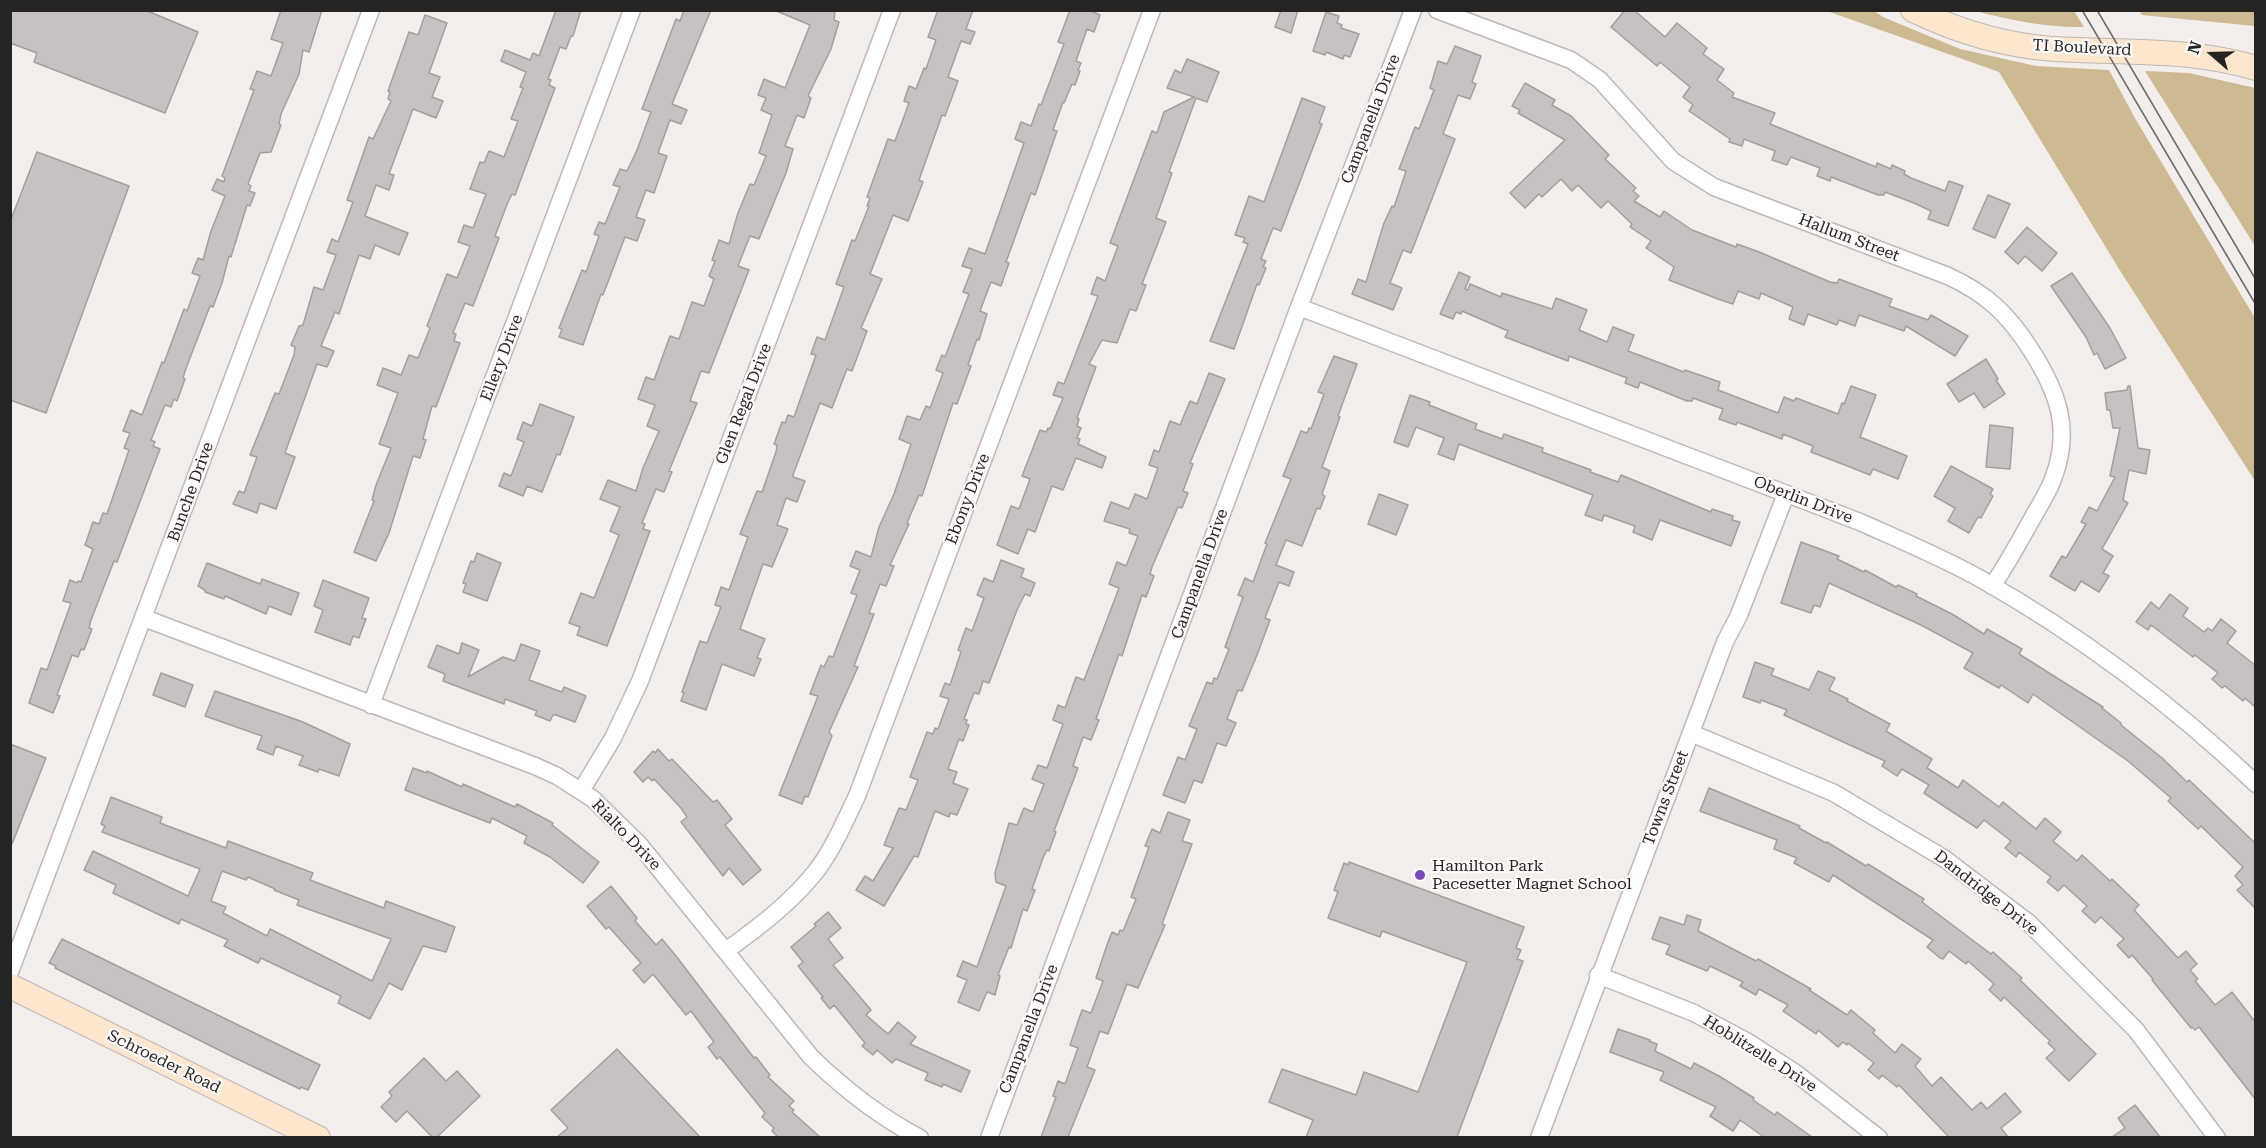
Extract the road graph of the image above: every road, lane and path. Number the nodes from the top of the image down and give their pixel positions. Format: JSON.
{"nodes":[{"id":1,"x":371,"y":10,"type":"edge"},
{"id":2,"x":632,"y":10,"type":"edge"},
{"id":3,"x":892,"y":10,"type":"edge"},
{"id":4,"x":1152,"y":10,"type":"edge"},
{"id":5,"x":1413,"y":10,"type":"edge"},
{"id":6,"x":1437,"y":10,"type":"edge"},
{"id":7,"x":1913,"y":10,"type":"edge"},
{"id":8,"x":2256,"y":68,"type":"edge"},
{"id":9,"x":1299,"y":307,"type":"junction"},
{"id":10,"x":1786,"y":494,"type":"junction"},
{"id":11,"x":1992,"y":586,"type":"junction"},
{"id":12,"x":144,"y":618,"type":"junction"},
{"id":13,"x":371,"y":705,"type":"junction"},
{"id":14,"x":1691,"y":733,"type":"junction"},
{"id":15,"x":2256,"y":784,"type":"edge"},
{"id":16,"x":581,"y":791,"type":"junction"},
{"id":17,"x":726,"y":950,"type":"junction"},
{"id":18,"x":10,"y":972,"type":"edge"},
{"id":19,"x":1598,"y":975,"type":"junction"},
{"id":20,"x":10,"y":986,"type":"edge"},
{"id":21,"x":318,"y":1137,"type":"edge"},
{"id":22,"x":921,"y":1137,"type":"edge"},
{"id":23,"x":989,"y":1137,"type":"edge"},
{"id":24,"x":1539,"y":1137,"type":"edge"},
{"id":25,"x":1879,"y":1137,"type":"edge"},
{"id":26,"x":2217,"y":1137,"type":"edge"}],
"edges":[{"from":1,"to":12,"type":"street","name":"Bunche Drive"},
{"from":2,"to":13,"type":"street","name":"Ellery Drive"},
{"from":3,"to":16,"type":"street","name":"Glen Regal Drive"},
{"from":4,"to":17,"type":"street","name":"Ebony Drive"},
{"from":5,"to":9,"type":"street","name":"Campanella Drive"},
{"from":6,"to":11,"type":"street","name":"Hallum Street"},
{"from":7,"to":8,"type":"street","name":"TI Boulevard"},
{"from":9,"to":10,"type":"street","name":"Oberlin Drive"},
{"from":9,"to":23,"type":"street","name":"Campanella Drive"},
{"from":10,"to":11,"type":"street","name":"Oberlin Drive"},
{"from":10,"to":14,"type":"street","name":"Towns Street"},
{"from":11,"to":15,"type":"street","name":"Oberlin Drive"},
{"from":12,"to":13,"type":"street","name":"Rialto Drive"},
{"from":12,"to":18,"type":"street","name":"Bunche Drive"},
{"from":13,"to":16,"type":"street","name":"Rialto Drive"},
{"from":14,"to":19,"type":"street","name":"Towns Street"},
{"from":14,"to":26,"type":"street","name":"Dandridge Drive"},
{"from":16,"to":17,"type":"street","name":"Rialto Drive"},
{"from":17,"to":22,"type":"street","name":"Rialto Drive"},
{"from":19,"to":24,"type":"street","name":"Towns Street"},
{"from":19,"to":25,"type":"street","name":"Hoblitzelle Drive"},
{"from":20,"to":21,"type":"street","name":"Schroeder Road"}]}
